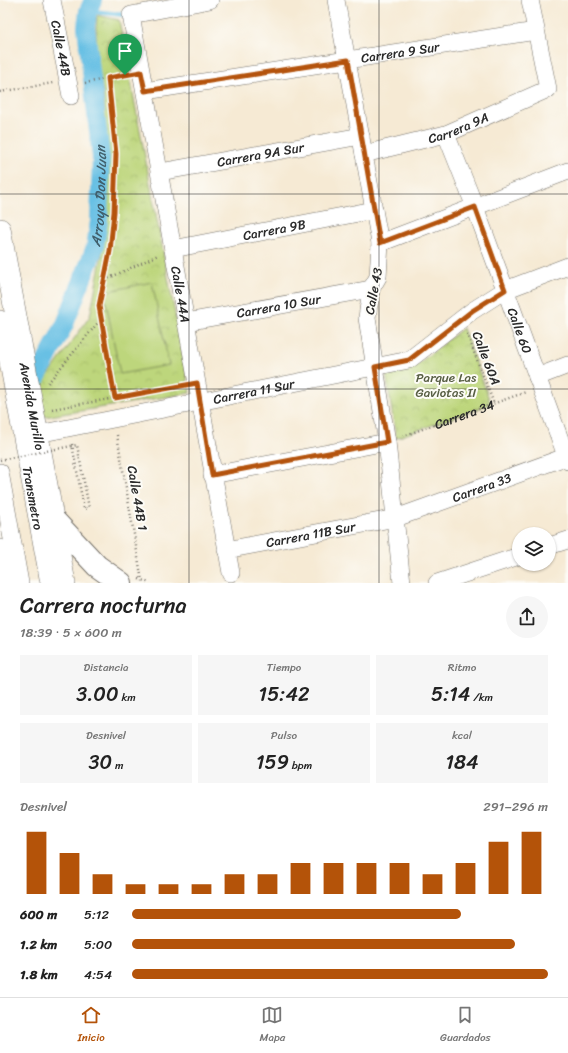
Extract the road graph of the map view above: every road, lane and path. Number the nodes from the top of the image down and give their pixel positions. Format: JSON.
{"nodes":[{"id":1,"x":52,"y":0,"type":"edge"},
{"id":2,"x":210,"y":0,"type":"edge"},
{"id":3,"x":336,"y":0,"type":"edge"},
{"id":4,"x":530,"y":0,"type":"edge"},
{"id":5,"x":536,"y":31,"type":"junction"},
{"id":6,"x":348,"y":60,"type":"junction"},
{"id":7,"x":141,"y":72,"type":"junction"},
{"id":8,"x":108,"y":78,"type":"junction"},
{"id":9,"x":73,"y":87,"type":"junction"},
{"id":10,"x":145,"y":91,"type":"junction"},
{"id":11,"x":0,"y":92,"type":"edge"},
{"id":12,"x":446,"y":134,"type":"junction"},
{"id":13,"x":361,"y":136,"type":"junction"},
{"id":14,"x":364,"y":154,"type":"junction"},
{"id":15,"x":160,"y":172,"type":"junction"},
{"id":16,"x":568,"y":172,"type":"edge"},
{"id":17,"x":475,"y":207,"type":"junction"},
{"id":18,"x":374,"y":210,"type":"junction"},
{"id":19,"x":0,"y":229,"type":"edge"},
{"id":20,"x":380,"y":243,"type":"junction"},
{"id":21,"x":173,"y":249,"type":"junction"},
{"id":22,"x":568,"y":266,"type":"edge"},
{"id":23,"x":104,"y":280,"type":"junction"},
{"id":24,"x":371,"y":289,"type":"junction"},
{"id":25,"x":505,"y":290,"type":"junction"},
{"id":26,"x":101,"y":318,"type":"junction"},
{"id":27,"x":0,"y":319,"type":"edge"},
{"id":28,"x":461,"y":319,"type":"junction"},
{"id":29,"x":186,"y":322,"type":"junction"},
{"id":30,"x":568,"y":365,"type":"edge"},
{"id":31,"x":375,"y":367,"type":"junction"},
{"id":32,"x":539,"y":382,"type":"junction"},
{"id":33,"x":197,"y":383,"type":"junction"},
{"id":34,"x":115,"y":398,"type":"junction"},
{"id":35,"x":199,"y":401,"type":"junction"},
{"id":36,"x":494,"y":404,"type":"junction"},
{"id":37,"x":33,"y":407,"type":"junction"},
{"id":38,"x":114,"y":418,"type":"junction"},
{"id":39,"x":44,"y":439,"type":"junction"},
{"id":40,"x":71,"y":439,"type":"dead end"},
{"id":41,"x":387,"y":442,"type":"junction"},
{"id":42,"x":52,"y":451,"type":"dead end"},
{"id":43,"x":567,"y":458,"type":"edge"},
{"id":44,"x":0,"y":460,"type":"edge"},
{"id":45,"x":0,"y":472,"type":"edge"},
{"id":46,"x":212,"y":475,"type":"junction"},
{"id":47,"x":396,"y":518,"type":"junction"},
{"id":48,"x":53,"y":519,"type":"junction"},
{"id":49,"x":568,"y":540,"type":"edge"},
{"id":50,"x":556,"y":544,"type":"edge"},
{"id":51,"x":0,"y":550,"type":"edge"},
{"id":52,"x":226,"y":550,"type":"junction"},
{"id":53,"x":512,"y":558,"type":"edge"},
{"id":54,"x":231,"y":573,"type":"dead end"},
{"id":55,"x":128,"y":580,"type":"edge"},
{"id":56,"x":142,"y":581,"type":"junction"},
{"id":57,"x":6,"y":583,"type":"edge"},
{"id":58,"x":20,"y":583,"type":"edge"},
{"id":59,"x":49,"y":583,"type":"edge"},
{"id":60,"x":65,"y":583,"type":"edge"},
{"id":61,"x":150,"y":583,"type":"edge"},
{"id":62,"x":402,"y":583,"type":"edge"},
{"id":63,"x":437,"y":583,"type":"edge"}],
"edges":[{"from":1,"to":9,"type":"street","name":"Calle 44B"},
{"from":2,"to":7,"type":"street","name":"Calle 44A"},
{"from":3,"to":6,"type":"street","name":"Calle 43"},
{"from":4,"to":5,"type":"street"},
{"from":5,"to":6,"type":"street","name":"Carrera 9 Sur"},
{"from":5,"to":12,"type":"street","name":"Carrera 9A"},
{"from":6,"to":10,"type":"street","name":"Carrera 9 Sur"},
{"from":6,"to":13,"type":"street","name":"Calle 43"},
{"from":7,"to":8,"type":"path"},
{"from":7,"to":10,"type":"street","name":"Calle 44A"},
{"from":8,"to":9,"type":"path"},
{"from":8,"to":23,"type":"path"},
{"from":9,"to":11,"type":"path"},
{"from":10,"to":15,"type":"street","name":"Calle 44A"},
{"from":12,"to":14,"type":"street","name":"Carrera 9A"},
{"from":12,"to":17,"type":"street","name":"Calle 60"},
{"from":13,"to":14,"type":"street","name":"Calle 43"},
{"from":13,"to":15,"type":"street","name":"Carrera 9A Sur"},
{"from":14,"to":18,"type":"street","name":"Calle 43"},
{"from":15,"to":21,"type":"street","name":"Calle 44A"},
{"from":16,"to":17,"type":"street"},
{"from":17,"to":20,"type":"street"},
{"from":17,"to":25,"type":"street","name":"Calle 60"},
{"from":18,"to":20,"type":"street","name":"Calle 43"},
{"from":18,"to":21,"type":"street","name":"Carrera 9B"},
{"from":19,"to":37,"type":"main road","name":"Avenida Murillo"},
{"from":20,"to":24,"type":"street","name":"Calle 43"},
{"from":21,"to":23,"type":"path"},
{"from":21,"to":29,"type":"street","name":"Calle 44A"},
{"from":22,"to":25,"type":"street","name":"Carrera 11 Sur"},
{"from":23,"to":26,"type":"path"},
{"from":24,"to":29,"type":"street","name":"Carrera 10 Sur"},
{"from":24,"to":31,"type":"street","name":"Calle 43"},
{"from":25,"to":28,"type":"street","name":"Carrera 11 Sur"},
{"from":25,"to":32,"type":"street","name":"Calle 60"},
{"from":26,"to":34,"type":"path"},
{"from":26,"to":37,"type":"path"},
{"from":27,"to":59,"type":"street","name":"Transmetro"},
{"from":28,"to":31,"type":"street","name":"Carrera 11 Sur"},
{"from":28,"to":36,"type":"path","name":"Calle 60A"},
{"from":29,"to":33,"type":"street","name":"Calle 44A"},
{"from":30,"to":32,"type":"street"},
{"from":31,"to":35,"type":"street","name":"Carrera 11 Sur"},
{"from":31,"to":41,"type":"street","name":"Calle 43"},
{"from":32,"to":36,"type":"path","name":"Carrera 34"},
{"from":32,"to":43,"type":"street","name":"Calle 60"},
{"from":33,"to":34,"type":"path"},
{"from":33,"to":35,"type":"street","name":"Calle 44A"},
{"from":34,"to":37,"type":"path"},
{"from":35,"to":38,"type":"street","name":"Carrera 11 Sur"},
{"from":35,"to":46,"type":"street","name":"Calle 44A"},
{"from":36,"to":41,"type":"path","name":"Carrera 34"},
{"from":37,"to":39,"type":"main road","name":"Avenida Murillo"},
{"from":38,"to":39,"type":"street","name":"Carrera 11 Sur"},
{"from":38,"to":56,"type":"path","name":"Calle 44B 1"},
{"from":39,"to":42,"type":"path"},
{"from":39,"to":48,"type":"main road","name":"Avenida Murillo"},
{"from":40,"to":44,"type":"path","bridge":true},
{"from":41,"to":46,"type":"street"},
{"from":41,"to":47,"type":"street","name":"Calle 43"},
{"from":43,"to":47,"type":"street","name":"Carrera 33"},
{"from":45,"to":58,"type":"street"},
{"from":46,"to":52,"type":"street","name":"Calle 44A"},
{"from":47,"to":52,"type":"street","name":"Carrera 11B Sur"},
{"from":47,"to":62,"type":"street","name":"Calle 43"},
{"from":48,"to":55,"type":"highway"},
{"from":48,"to":60,"type":"main road","name":"Avenida Murillo"},
{"from":49,"to":50,"type":"street"},
{"from":51,"to":57,"type":"main road"},
{"from":52,"to":54,"type":"street","name":"Calle 44A"},
{"from":53,"to":63,"type":"street"},
{"from":55,"to":56,"type":"path"},
{"from":56,"to":61,"type":"path"}]}
